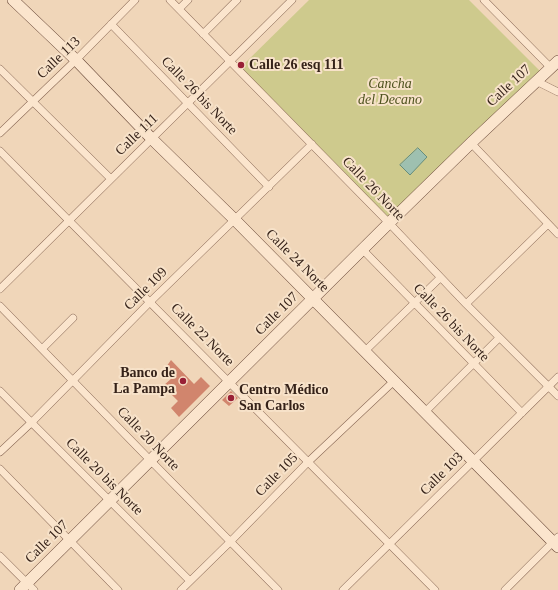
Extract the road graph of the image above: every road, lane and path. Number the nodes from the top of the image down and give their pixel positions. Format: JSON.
{"nodes":[{"id":1,"x":13,"y":0,"type":"edge"},
{"id":2,"x":135,"y":0,"type":"edge"},
{"id":3,"x":170,"y":0,"type":"edge"},
{"id":4,"x":188,"y":0,"type":"edge"},
{"id":5,"x":237,"y":0,"type":"edge"},
{"id":6,"x":292,"y":0,"type":"edge"},
{"id":7,"x":484,"y":0,"type":"edge"},
{"id":8,"x":179,"y":9,"type":"junction"},
{"id":9,"x":111,"y":24,"type":"junction"},
{"id":10,"x":203,"y":34,"type":"junction"},
{"id":11,"x":76,"y":60,"type":"junction"},
{"id":12,"x":230,"y":61,"type":"junction"},
{"id":13,"x":554,"y":64,"type":"edge"},
{"id":14,"x":0,"y":68,"type":"edge"},
{"id":15,"x":536,"y":81,"type":"junction"},
{"id":16,"x":558,"y":92,"type":"edge"},
{"id":17,"x":32,"y":102,"type":"junction"},
{"id":18,"x":188,"y":103,"type":"junction"},
{"id":19,"x":0,"y":133,"type":"edge"},
{"id":20,"x":152,"y":139,"type":"junction"},
{"id":21,"x":471,"y":143,"type":"junction"},
{"id":22,"x":312,"y":144,"type":"junction"},
{"id":23,"x":0,"y":151,"type":"edge"},
{"id":24,"x":111,"y":179,"type":"junction"},
{"id":25,"x":269,"y":187,"type":"junction"},
{"id":26,"x":235,"y":220,"type":"junction"},
{"id":27,"x":69,"y":221,"type":"junction"},
{"id":28,"x":390,"y":223,"type":"junction"},
{"id":29,"x":548,"y":224,"type":"junction"},
{"id":30,"x":558,"y":234,"type":"edge"},
{"id":31,"x":363,"y":250,"type":"junction"},
{"id":32,"x":440,"y":278,"type":"junction"},
{"id":33,"x":0,"y":289,"type":"edge"},
{"id":34,"x":313,"y":299,"type":"junction"},
{"id":35,"x":150,"y":302,"type":"junction"},
{"id":36,"x":415,"y":303,"type":"junction"},
{"id":37,"x":466,"y":304,"type":"junction"},
{"id":38,"x":0,"y":306,"type":"edge"},
{"id":39,"x":73,"y":318,"type":"dead end"},
{"id":40,"x":499,"y":338,"type":"junction"},
{"id":41,"x":42,"y":349,"type":"junction"},
{"id":42,"x":365,"y":351,"type":"junction"},
{"id":43,"x":473,"y":364,"type":"junction"},
{"id":44,"x":558,"y":377,"type":"edge"},
{"id":45,"x":73,"y":380,"type":"junction"},
{"id":46,"x":394,"y":381,"type":"junction"},
{"id":47,"x":230,"y":382,"type":"junction"},
{"id":48,"x":548,"y":387,"type":"junction"},
{"id":49,"x":0,"y":392,"type":"edge"},
{"id":50,"x":558,"y":396,"type":"edge"},
{"id":51,"x":425,"y":412,"type":"junction"},
{"id":52,"x":522,"y":413,"type":"junction"},
{"id":53,"x":32,"y":423,"type":"junction"},
{"id":54,"x":0,"y":452,"type":"edge"},
{"id":55,"x":151,"y":461,"type":"junction"},
{"id":56,"x":474,"y":461,"type":"junction"},
{"id":57,"x":308,"y":462,"type":"junction"},
{"id":58,"x":0,"y":469,"type":"edge"},
{"id":59,"x":110,"y":501,"type":"junction"},
{"id":60,"x":70,"y":541,"type":"junction"},
{"id":61,"x":231,"y":541,"type":"junction"},
{"id":62,"x":556,"y":542,"type":"edge"},
{"id":63,"x":389,"y":544,"type":"junction"},
{"id":64,"x":0,"y":556,"type":"edge"},
{"id":65,"x":190,"y":580,"type":"junction"},
{"id":66,"x":27,"y":588,"type":"edge"},
{"id":67,"x":118,"y":590,"type":"edge"},
{"id":68,"x":181,"y":590,"type":"edge"},
{"id":69,"x":278,"y":590,"type":"edge"},
{"id":70,"x":343,"y":590,"type":"edge"},
{"id":71,"x":435,"y":590,"type":"edge"},
{"id":72,"x":505,"y":590,"type":"edge"}],
"edges":[{"from":1,"to":11,"type":"street","name":"Calle 24 Norte"},
{"from":2,"to":9,"type":"street","name":"Calle 113"},
{"from":3,"to":8,"type":"street","name":"Calle 26 Norte"},
{"from":4,"to":8,"type":"street"},
{"from":5,"to":10,"type":"street"},
{"from":6,"to":12,"type":"street","name":"Calle 111"},
{"from":7,"to":13,"type":"street"},
{"from":8,"to":10,"type":"street","name":"Calle 26 Norte"},
{"from":9,"to":11,"type":"street","name":"Calle 113"},
{"from":9,"to":18,"type":"street","name":"Calle 26 bis Norte"},
{"from":10,"to":12,"type":"street","name":"Calle 26 Norte"},
{"from":11,"to":17,"type":"street","name":"Calle 113"},
{"from":11,"to":20,"type":"street","name":"Calle 24 Norte"},
{"from":12,"to":18,"type":"street","name":"Calle 111"},
{"from":12,"to":22,"type":"street","name":"Calle 26 Norte"},
{"from":13,"to":15,"type":"street","name":"Calle 107"},
{"from":14,"to":17,"type":"street"},
{"from":15,"to":16,"type":"street"},
{"from":15,"to":21,"type":"street","name":"Calle 107"},
{"from":17,"to":19,"type":"street","name":"Calle 113"},
{"from":17,"to":24,"type":"street"},
{"from":18,"to":20,"type":"street","name":"Calle 111"},
{"from":18,"to":25,"type":"street","name":"Calle 26 bis Norte"},
{"from":20,"to":24,"type":"street","name":"Calle 111"},
{"from":20,"to":26,"type":"street","name":"Calle 24 Norte"},
{"from":21,"to":28,"type":"street","name":"Calle 107"},
{"from":21,"to":29,"type":"street"},
{"from":22,"to":25,"type":"street","name":"Calle 109"},
{"from":22,"to":28,"type":"street","name":"Calle 26 Norte"},
{"from":23,"to":27,"type":"street","name":"Calle 22 Norte"},
{"from":24,"to":27,"type":"street","name":"Calle 111"},
{"from":25,"to":26,"type":"street","name":"Calle 109"},
{"from":26,"to":34,"type":"street","name":"Calle 24 Norte"},
{"from":26,"to":35,"type":"street","name":"Calle 109"},
{"from":27,"to":33,"type":"street","name":"Calle 111"},
{"from":27,"to":35,"type":"street","name":"Calle 22 Norte"},
{"from":28,"to":31,"type":"street","name":"Calle 107"},
{"from":28,"to":32,"type":"street","name":"Calle 26 Norte"},
{"from":29,"to":30,"type":"street"},
{"from":29,"to":37,"type":"street"},
{"from":31,"to":34,"type":"street","name":"Calle 107"},
{"from":31,"to":36,"type":"street","name":"Calle 26 bis Norte"},
{"from":32,"to":36,"type":"street"},
{"from":32,"to":37,"type":"street","name":"Calle 26 Norte"},
{"from":34,"to":42,"type":"street","name":"Calle 24 Norte"},
{"from":34,"to":47,"type":"street","name":"Calle 107"},
{"from":35,"to":45,"type":"street","name":"Calle 109"},
{"from":35,"to":47,"type":"street","name":"Calle 22 Norte"},
{"from":36,"to":42,"type":"street"},
{"from":36,"to":43,"type":"street","name":"Calle 26 bis Norte"},
{"from":37,"to":40,"type":"street","name":"Calle 26 Norte"},
{"from":38,"to":41,"type":"street","name":"Calle 20 Norte"},
{"from":39,"to":41,"type":"street"},
{"from":40,"to":43,"type":"street"},
{"from":40,"to":48,"type":"street","name":"Calle 26 Norte"},
{"from":41,"to":45,"type":"street","name":"Calle 20 Norte"},
{"from":42,"to":46,"type":"street","name":"Calle 24 Norte"},
{"from":43,"to":51,"type":"street"},
{"from":43,"to":52,"type":"street","name":"Calle 26 bis Norte"},
{"from":44,"to":48,"type":"street","name":"Calle 103"},
{"from":45,"to":53,"type":"street","name":"Calle 109"},
{"from":45,"to":55,"type":"street","name":"Calle 20 Norte"},
{"from":46,"to":51,"type":"street","name":"Calle 24 Norte"},
{"from":46,"to":57,"type":"street","name":"Calle 105"},
{"from":47,"to":55,"type":"street","name":"Calle 107"},
{"from":47,"to":57,"type":"street","name":"Calle 22 Norte"},
{"from":48,"to":50,"type":"street","name":"Calle 26 Norte"},
{"from":48,"to":52,"type":"street","name":"Calle 103"},
{"from":49,"to":53,"type":"street","name":"Calle 20 bis Norte"},
{"from":51,"to":56,"type":"street","name":"Calle 24 Norte"},
{"from":52,"to":56,"type":"street","name":"Calle 103"},
{"from":53,"to":54,"type":"street","name":"Calle 109"},
{"from":53,"to":59,"type":"street","name":"Calle 20 bis Norte"},
{"from":55,"to":59,"type":"street","name":"Calle 107"},
{"from":55,"to":61,"type":"street","name":"Calle 20 Norte"},
{"from":56,"to":62,"type":"street","name":"Calle 24 Norte"},
{"from":56,"to":63,"type":"street","name":"Calle 103"},
{"from":57,"to":61,"type":"street","name":"Calle 105"},
{"from":57,"to":63,"type":"street","name":"Calle 22 Norte"},
{"from":58,"to":60,"type":"street"},
{"from":59,"to":60,"type":"street","name":"Calle 107"},
{"from":59,"to":65,"type":"street","name":"Calle 20 bis Norte"},
{"from":60,"to":66,"type":"street","name":"Calle 107"},
{"from":60,"to":67,"type":"street"},
{"from":61,"to":65,"type":"street","name":"Calle 105"},
{"from":61,"to":69,"type":"street","name":"Calle 20 Norte"},
{"from":62,"to":72,"type":"street"},
{"from":63,"to":70,"type":"street","name":"Calle 103"},
{"from":63,"to":71,"type":"street","name":"Calle 22 Norte"},
{"from":64,"to":66,"type":"street"},
{"from":65,"to":68,"type":"street","name":"Calle 105"}]}
